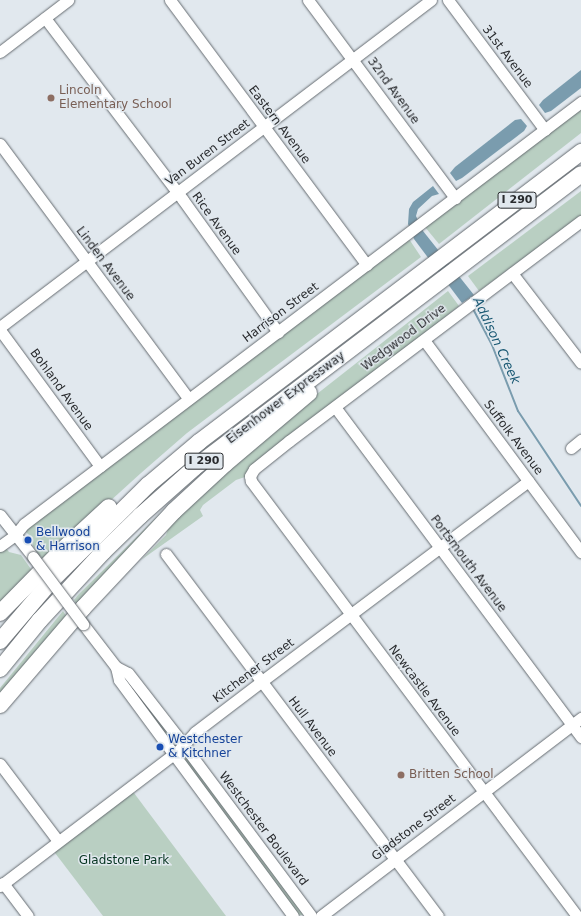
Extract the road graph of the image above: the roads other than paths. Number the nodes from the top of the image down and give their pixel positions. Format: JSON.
{"nodes":[{"id":1,"x":68,"y":0,"type":"edge"},
{"id":2,"x":170,"y":0,"type":"edge"},
{"id":3,"x":308,"y":0,"type":"edge"},
{"id":4,"x":431,"y":0,"type":"edge"},
{"id":5,"x":448,"y":0,"type":"edge"},
{"id":6,"x":44,"y":18,"type":"junction"},
{"id":7,"x":0,"y":52,"type":"edge"},
{"id":8,"x":353,"y":59,"type":"junction"},
{"id":9,"x":581,"y":102,"type":"edge"},
{"id":10,"x":264,"y":127,"type":"junction"},
{"id":11,"x":545,"y":130,"type":"junction"},
{"id":12,"x":581,"y":140,"type":"edge"},
{"id":13,"x":0,"y":144,"type":"edge"},
{"id":14,"x":581,"y":152,"type":"edge"},
{"id":15,"x":581,"y":174,"type":"edge"},
{"id":16,"x":540,"y":183,"type":"junction"},
{"id":17,"x":177,"y":193,"type":"junction"},
{"id":18,"x":455,"y":198,"type":"junction"},
{"id":19,"x":581,"y":221,"type":"edge"},
{"id":20,"x":87,"y":261,"type":"junction"},
{"id":21,"x":367,"y":264,"type":"junction"},
{"id":22,"x":512,"y":273,"type":"junction"},
{"id":23,"x":401,"y":311,"type":"junction"},
{"id":24,"x":0,"y":328,"type":"edge"},
{"id":25,"x":278,"y":332,"type":"junction"},
{"id":26,"x":424,"y":340,"type":"junction"},
{"id":27,"x":581,"y":363,"type":"edge"},
{"id":28,"x":189,"y":399,"type":"junction"},
{"id":29,"x":335,"y":407,"type":"junction"},
{"id":30,"x":581,"y":440,"type":"edge"},
{"id":31,"x":571,"y":448,"type":"dead end"},
{"id":32,"x":100,"y":466,"type":"junction"},
{"id":33,"x":251,"y":481,"type":"joint"},
{"id":34,"x":528,"y":481,"type":"junction"},
{"id":35,"x":148,"y":485,"type":"junction"},
{"id":36,"x":0,"y":515,"type":"edge"},
{"id":37,"x":15,"y":535,"type":"junction"},
{"id":38,"x":0,"y":546,"type":"edge"},
{"id":39,"x":439,"y":547,"type":"junction"},
{"id":40,"x":581,"y":552,"type":"edge"},
{"id":41,"x":166,"y":554,"type":"dead end"},
{"id":42,"x":0,"y":613,"type":"edge"},
{"id":43,"x":350,"y":614,"type":"junction"},
{"id":44,"x":0,"y":641,"type":"edge"},
{"id":45,"x":116,"y":667,"type":"junction"},
{"id":46,"x":0,"y":669,"type":"edge"},
{"id":47,"x":262,"y":681,"type":"junction"},
{"id":48,"x":0,"y":705,"type":"edge"},
{"id":49,"x":577,"y":722,"type":"edge"},
{"id":50,"x":581,"y":737,"type":"edge"},
{"id":51,"x":184,"y":745,"type":"junction"},
{"id":52,"x":173,"y":755,"type":"junction"},
{"id":53,"x":0,"y":764,"type":"edge"},
{"id":54,"x":484,"y":792,"type":"junction"},
{"id":55,"x":58,"y":841,"type":"junction"},
{"id":56,"x":395,"y":859,"type":"junction"},
{"id":57,"x":2,"y":885,"type":"edge"},
{"id":58,"x":28,"y":916,"type":"edge"},
{"id":59,"x":294,"y":916,"type":"edge"},
{"id":60,"x":312,"y":916,"type":"edge"},
{"id":61,"x":320,"y":916,"type":"edge"},
{"id":62,"x":438,"y":916,"type":"edge"},
{"id":63,"x":577,"y":916,"type":"edge"}],
"edges":[{"from":1,"to":6,"type":"street"},
{"from":2,"to":10,"type":"street","name":"Eastern Avenue"},
{"from":3,"to":8,"type":"street","name":"32nd Avenue"},
{"from":4,"to":8,"type":"street","name":"Van Buren Street"},
{"from":5,"to":11,"type":"street","name":"31st Avenue"},
{"from":6,"to":7,"type":"street"},
{"from":6,"to":17,"type":"street","name":"Rice Avenue"},
{"from":8,"to":10,"type":"street","name":"Van Buren Street"},
{"from":8,"to":18,"type":"street","name":"32nd Avenue"},
{"from":9,"to":11,"type":"street","name":"Harrison Street"},
{"from":10,"to":17,"type":"street","name":"Van Buren Street"},
{"from":10,"to":21,"type":"street","name":"Eastern Avenue"},
{"from":11,"to":18,"type":"street","name":"Harrison Street"},
{"from":12,"to":16,"type":"highway"},
{"from":13,"to":20,"type":"street","name":"Linden Avenue"},
{"from":14,"to":16,"type":"highway","name":"Eisenhower Expressway","number":"I 290"},
{"from":15,"to":23,"type":"highway","name":"Eisenhower Expressway","number":"I 290"},
{"from":16,"to":35,"type":"highway","name":"Eisenhower Expressway","number":"I 290"},
{"from":17,"to":20,"type":"street","name":"Van Buren Street"},
{"from":17,"to":25,"type":"street","name":"Rice Avenue"},
{"from":18,"to":21,"type":"street","name":"Harrison Street"},
{"from":19,"to":22,"type":"street","name":"Wedgwood Drive"},
{"from":20,"to":24,"type":"street","name":"Van Buren Street"},
{"from":20,"to":28,"type":"street","name":"Linden Avenue"},
{"from":21,"to":25,"type":"street","name":"Harrison Street"},
{"from":22,"to":26,"type":"street","name":"Wedgwood Drive"},
{"from":22,"to":27,"type":"street"},
{"from":23,"to":46,"type":"highway","name":"Eisenhower Expressway","number":"I 290"},
{"from":23,"to":48,"type":"highway"},
{"from":24,"to":32,"type":"street","name":"Bohland Avenue"},
{"from":25,"to":28,"type":"street","name":"Harrison Street"},
{"from":26,"to":29,"type":"street","name":"Wedgwood Drive"},
{"from":26,"to":34,"type":"street","name":"Suffolk Avenue"},
{"from":28,"to":32,"type":"street","name":"Harrison Street"},
{"from":29,"to":33,"type":"street","name":"Wedgwood Drive"},
{"from":29,"to":39,"type":"street","name":"Portsmouth Avenue"},
{"from":30,"to":31,"type":"street"},
{"from":32,"to":37,"type":"street","name":"Harrison Street"},
{"from":33,"to":43,"type":"street","name":"Newcastle Avenue"},
{"from":34,"to":39,"type":"street","name":"Kitchener Street"},
{"from":34,"to":40,"type":"street","name":"Suffolk Avenue"},
{"from":35,"to":42,"type":"highway"},
{"from":35,"to":44,"type":"highway","name":"Eisenhower Expressway","number":"I 290"},
{"from":36,"to":37,"type":"street","name":"Westchester Boulevard"},
{"from":37,"to":38,"type":"street","name":"Harrison Street"},
{"from":37,"to":45,"type":"street","name":"Westchester Boulevard","bridge":true},
{"from":39,"to":43,"type":"street","name":"Kitchener Street"},
{"from":39,"to":49,"type":"street","name":"Portsmouth Avenue"},
{"from":41,"to":47,"type":"street","name":"Hull Avenue"},
{"from":43,"to":47,"type":"street","name":"Kitchener Street"},
{"from":43,"to":54,"type":"street","name":"Newcastle Avenue"},
{"from":45,"to":51,"type":"street","name":"Westchester Boulevard"},
{"from":45,"to":52,"type":"street","name":"Westchester Boulevard"},
{"from":47,"to":51,"type":"street","name":"Kitchener Street"},
{"from":47,"to":56,"type":"street","name":"Hull Avenue"},
{"from":49,"to":50,"type":"street","name":"Portsmouth Avenue"},
{"from":49,"to":54,"type":"street","name":"Gladstone Street"},
{"from":51,"to":52,"type":"street","name":"Kitchener Street"},
{"from":51,"to":60,"type":"street","name":"Westchester Boulevard"},
{"from":52,"to":55,"type":"street","name":"Kitchener Street"},
{"from":52,"to":59,"type":"street","name":"Westchester Boulevard"},
{"from":53,"to":55,"type":"street"},
{"from":54,"to":56,"type":"street","name":"Gladstone Street"},
{"from":54,"to":63,"type":"street","name":"Newcastle Avenue"},
{"from":55,"to":57,"type":"street","name":"Kitchener Street"},
{"from":56,"to":61,"type":"street","name":"Gladstone Street"},
{"from":56,"to":62,"type":"street","name":"Hull Avenue"},
{"from":57,"to":58,"type":"street"}]}
